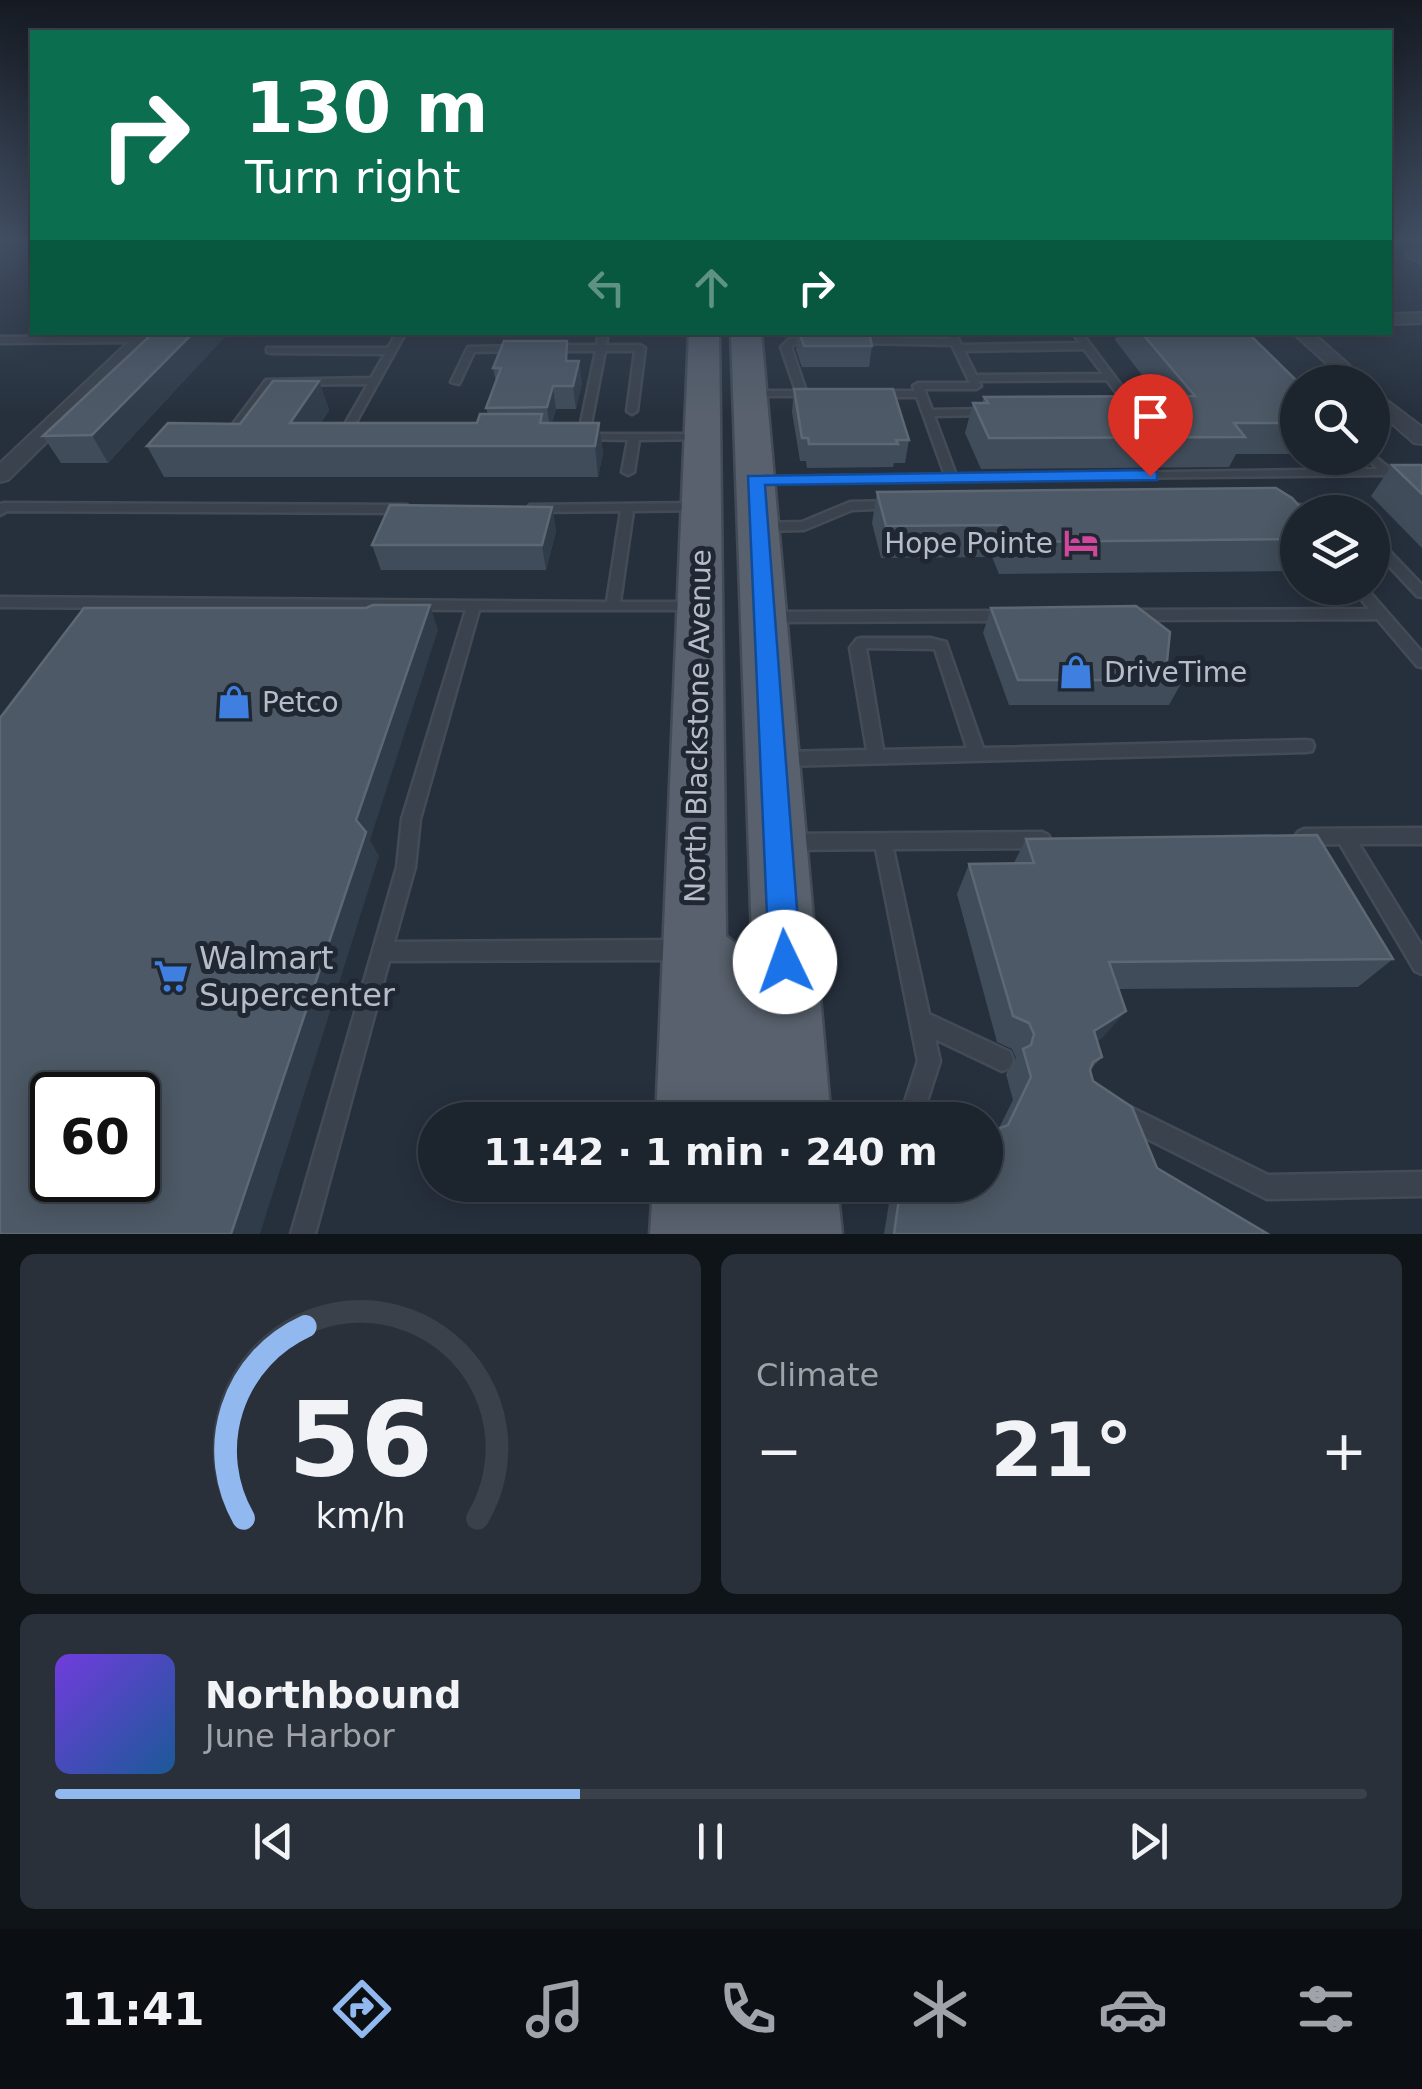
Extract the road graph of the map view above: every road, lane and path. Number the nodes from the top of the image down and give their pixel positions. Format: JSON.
{"nodes":[{"id":1,"x":1392,"y":318,"type":"edge"},
{"id":2,"x":1422,"y":318,"type":"edge"},
{"id":3,"x":400,"y":335,"type":"edge"},
{"id":4,"x":603,"y":335,"type":"edge"},
{"id":5,"x":704,"y":335,"type":"edge"},
{"id":6,"x":746,"y":335,"type":"edge"},
{"id":7,"x":1078,"y":335,"type":"edge"},
{"id":8,"x":1304,"y":335,"type":"edge"},
{"id":9,"x":146,"y":336,"type":"edge"},
{"id":10,"x":0,"y":340,"type":"edge"},
{"id":11,"x":828,"y":340,"type":"edge"},
{"id":12,"x":846,"y":340,"type":"edge"},
{"id":13,"x":954,"y":341,"type":"edge"},
{"id":14,"x":1087,"y":346,"type":"junction"},
{"id":15,"x":601,"y":348,"type":"junction"},
{"id":16,"x":270,"y":350,"type":"dead end"},
{"id":17,"x":392,"y":351,"type":"junction"},
{"id":18,"x":1339,"y":365,"type":"edge"},
{"id":19,"x":1110,"y":377,"type":"junction"},
{"id":20,"x":972,"y":378,"type":"junction"},
{"id":21,"x":374,"y":382,"type":"junction"},
{"id":22,"x":456,"y":382,"type":"dead end"},
{"id":23,"x":750,"y":394,"type":"junction"},
{"id":24,"x":802,"y":394,"type":"junction"},
{"id":25,"x":822,"y":394,"type":"edge"},
{"id":26,"x":861,"y":394,"type":"edge"},
{"id":27,"x":920,"y":394,"type":"junction"},
{"id":28,"x":632,"y":410,"type":"dead end"},
{"id":29,"x":1390,"y":410,"type":"edge"},
{"id":30,"x":1116,"y":411,"type":"edge"},
{"id":31,"x":1003,"y":412,"type":"edge"},
{"id":32,"x":928,"y":413,"type":"junction"},
{"id":33,"x":567,"y":437,"type":"edge"},
{"id":34,"x":583,"y":437,"type":"junction"},
{"id":35,"x":634,"y":437,"type":"junction"},
{"id":36,"x":702,"y":437,"type":"junction"},
{"id":37,"x":383,"y":438,"type":"edge"},
{"id":38,"x":1422,"y":438,"type":"edge"},
{"id":39,"x":226,"y":441,"type":"edge"},
{"id":40,"x":628,"y":472,"type":"dead end"},
{"id":41,"x":1390,"y":472,"type":"edge"},
{"id":42,"x":1280,"y":473,"type":"edge"},
{"id":43,"x":1404,"y":474,"type":"edge"},
{"id":44,"x":0,"y":475,"type":"edge"},
{"id":45,"x":952,"y":478,"type":"junction"},
{"id":46,"x":756,"y":503,"type":"junction"},
{"id":47,"x":1264,"y":504,"type":"edge"},
{"id":48,"x":910,"y":505,"type":"edge"},
{"id":49,"x":701,"y":507,"type":"junction"},
{"id":50,"x":514,"y":508,"type":"edge"},
{"id":51,"x":627,"y":508,"type":"junction"},
{"id":52,"x":1280,"y":508,"type":"edge"},
{"id":53,"x":419,"y":509,"type":"edge"},
{"id":54,"x":0,"y":511,"type":"edge"},
{"id":55,"x":1390,"y":559,"type":"edge"},
{"id":56,"x":1422,"y":594,"type":"edge"},
{"id":57,"x":0,"y":602,"type":"edge"},
{"id":58,"x":474,"y":605,"type":"junction"},
{"id":59,"x":1374,"y":605,"type":"edge"},
{"id":60,"x":613,"y":606,"type":"junction"},
{"id":61,"x":700,"y":607,"type":"junction"},
{"id":62,"x":1382,"y":614,"type":"junction"},
{"id":63,"x":1122,"y":615,"type":"edge"},
{"id":64,"x":1022,"y":616,"type":"edge"},
{"id":65,"x":764,"y":617,"type":"junction"},
{"id":66,"x":1422,"y":662,"type":"edge"},
{"id":67,"x":1306,"y":746,"type":"dead end"},
{"id":68,"x":977,"y":754,"type":"junction"},
{"id":69,"x":876,"y":756,"type":"junction"},
{"id":70,"x":772,"y":760,"type":"junction"},
{"id":71,"x":1344,"y":836,"type":"junction"},
{"id":72,"x":1422,"y":836,"type":"edge"},
{"id":73,"x":1284,"y":837,"type":"edge"},
{"id":74,"x":1067,"y":840,"type":"edge"},
{"id":75,"x":778,"y":842,"type":"junction"},
{"id":76,"x":883,"y":842,"type":"junction"},
{"id":77,"x":694,"y":950,"type":"junction"},
{"id":78,"x":381,"y":952,"type":"junction"},
{"id":79,"x":1422,"y":964,"type":"edge"},
{"id":80,"x":921,"y":1021,"type":"junction"},
{"id":81,"x":1002,"y":1060,"type":"dead end"},
{"id":82,"x":692,"y":1102,"type":"edge"},
{"id":83,"x":743,"y":1102,"type":"edge"},
{"id":84,"x":794,"y":1102,"type":"edge"},
{"id":85,"x":916,"y":1102,"type":"edge"},
{"id":86,"x":1100,"y":1103,"type":"edge"},
{"id":87,"x":1420,"y":1188,"type":"edge"},
{"id":88,"x":691,"y":1202,"type":"edge"},
{"id":89,"x":744,"y":1202,"type":"edge"},
{"id":90,"x":800,"y":1202,"type":"edge"},
{"id":91,"x":303,"y":1234,"type":"edge"},
{"id":92,"x":690,"y":1234,"type":"edge"},
{"id":93,"x":744,"y":1234,"type":"edge"},
{"id":94,"x":802,"y":1234,"type":"edge"}],
"edges":[{"from":1,"to":2,"type":"street"},
{"from":3,"to":17,"type":"lane"},
{"from":4,"to":15,"type":"lane"},
{"from":5,"to":36,"type":"main road","name":"North Blackstone Avenue"},
{"from":6,"to":23,"type":"main road"},
{"from":7,"to":14,"type":"lane"},
{"from":8,"to":18,"type":"street"},
{"from":9,"to":10,"type":"lane"},
{"from":9,"to":44,"type":"street"},
{"from":11,"to":24,"type":"lane"},
{"from":12,"to":13,"type":"lane"},
{"from":13,"to":14,"type":"lane"},
{"from":13,"to":20,"type":"lane"},
{"from":14,"to":19,"type":"lane"},
{"from":15,"to":22,"type":"lane"},
{"from":15,"to":28,"type":"lane"},
{"from":15,"to":34,"type":"lane"},
{"from":16,"to":17,"type":"lane"},
{"from":17,"to":21,"type":"lane"},
{"from":19,"to":20,"type":"lane"},
{"from":19,"to":30,"type":"lane"},
{"from":20,"to":27,"type":"lane"},
{"from":21,"to":37,"type":"lane"},
{"from":21,"to":39,"type":"lane"},
{"from":23,"to":24,"type":"lane"},
{"from":23,"to":46,"type":"main road"},
{"from":24,"to":25,"type":"lane"},
{"from":26,"to":27,"type":"lane"},
{"from":27,"to":32,"type":"lane"},
{"from":29,"to":38,"type":"street"},
{"from":31,"to":32,"type":"lane"},
{"from":32,"to":45,"type":"lane"},
{"from":33,"to":34,"type":"lane"},
{"from":34,"to":35,"type":"lane"},
{"from":35,"to":36,"type":"lane"},
{"from":35,"to":40,"type":"lane"},
{"from":36,"to":49,"type":"main road","name":"North Blackstone Avenue"},
{"from":41,"to":43,"type":"lane"},
{"from":42,"to":45,"type":"lane"},
{"from":45,"to":46,"type":"lane"},
{"from":46,"to":48,"type":"lane"},
{"from":46,"to":65,"type":"main road"},
{"from":47,"to":52,"type":"lane"},
{"from":49,"to":51,"type":"lane"},
{"from":49,"to":61,"type":"main road","name":"North Blackstone Avenue"},
{"from":50,"to":51,"type":"lane"},
{"from":51,"to":60,"type":"lane"},
{"from":53,"to":54,"type":"lane"},
{"from":55,"to":56,"type":"lane"},
{"from":57,"to":58,"type":"lane"},
{"from":58,"to":60,"type":"lane"},
{"from":58,"to":78,"type":"lane"},
{"from":59,"to":62,"type":"lane"},
{"from":60,"to":61,"type":"lane"},
{"from":61,"to":77,"type":"main road","name":"North Blackstone Avenue"},
{"from":62,"to":63,"type":"lane"},
{"from":62,"to":66,"type":"lane"},
{"from":64,"to":65,"type":"lane"},
{"from":65,"to":70,"type":"main road"},
{"from":67,"to":68,"type":"lane"},
{"from":68,"to":69,"type":"lane"},
{"from":68,"to":69,"type":"lane"},
{"from":69,"to":70,"type":"lane"},
{"from":70,"to":75,"type":"main road"},
{"from":71,"to":72,"type":"lane"},
{"from":71,"to":73,"type":"lane"},
{"from":71,"to":79,"type":"lane"},
{"from":74,"to":76,"type":"lane"},
{"from":75,"to":76,"type":"lane"},
{"from":75,"to":84,"type":"main road"},
{"from":76,"to":80,"type":"lane"},
{"from":77,"to":78,"type":"lane"},
{"from":77,"to":82,"type":"main road","name":"North Blackstone Avenue"},
{"from":77,"to":83,"type":"main road"},
{"from":78,"to":91,"type":"lane"},
{"from":80,"to":81,"type":"lane"},
{"from":80,"to":85,"type":"lane"},
{"from":86,"to":87,"type":"lane"},
{"from":88,"to":92,"type":"main road"},
{"from":89,"to":93,"type":"main road"},
{"from":90,"to":94,"type":"main road"}]}
